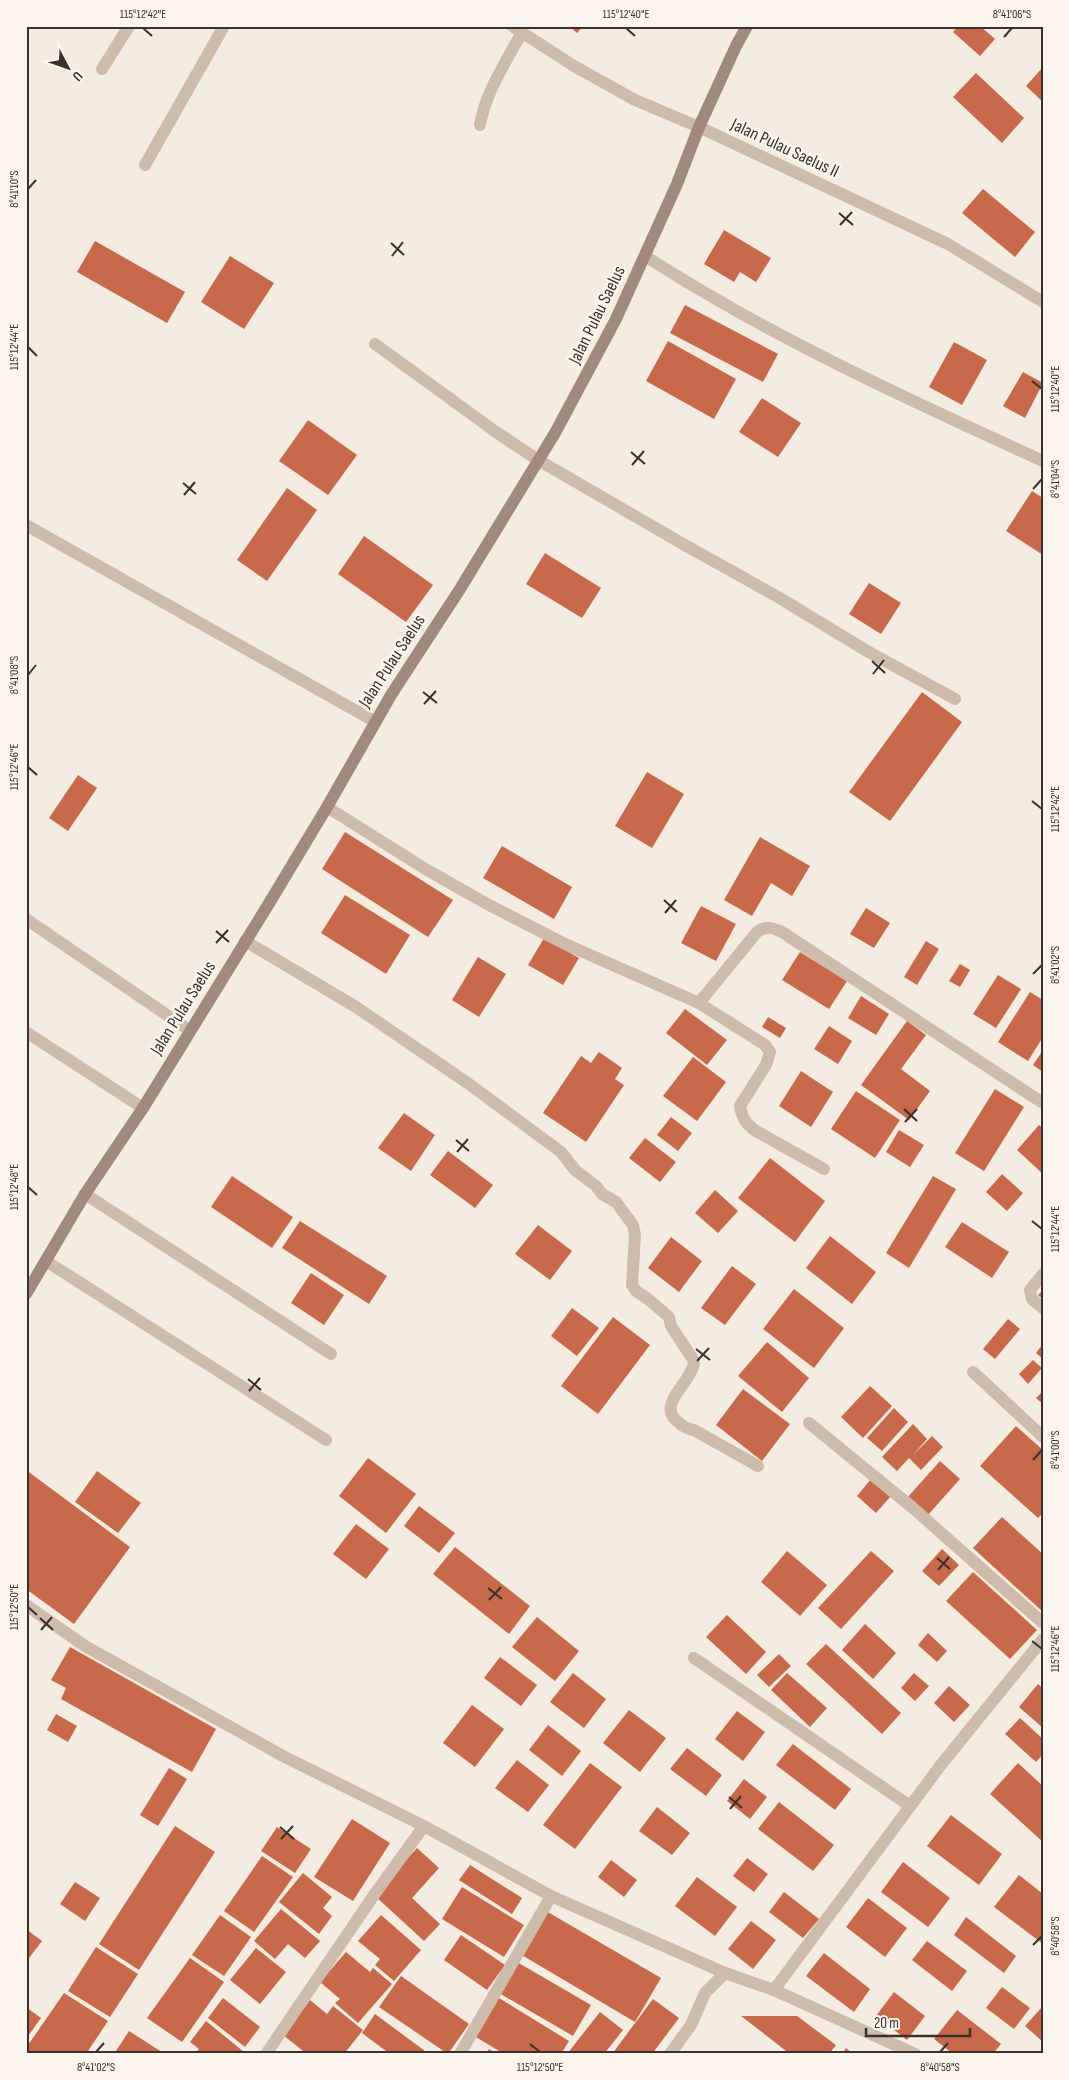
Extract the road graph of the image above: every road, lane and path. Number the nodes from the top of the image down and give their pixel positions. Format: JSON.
{"nodes":[{"id":1,"x":129,"y":26,"type":"edge"},
{"id":2,"x":224,"y":26,"type":"edge"},
{"id":3,"x":747,"y":26,"type":"edge"},
{"id":4,"x":517,"y":29,"type":"edge"},
{"id":5,"x":102,"y":69,"type":"dead end"},
{"id":6,"x":480,"y":125,"type":"dead end"},
{"id":7,"x":699,"y":127,"type":"junction"},
{"id":8,"x":145,"y":165,"type":"dead end"},
{"id":9,"x":645,"y":256,"type":"junction"},
{"id":10,"x":1043,"y":302,"type":"edge"},
{"id":11,"x":375,"y":344,"type":"dead end"},
{"id":12,"x":538,"y":460,"type":"junction"},
{"id":13,"x":1043,"y":461,"type":"edge"},
{"id":14,"x":26,"y":525,"type":"edge"},
{"id":15,"x":955,"y":699,"type":"dead end"},
{"id":16,"x":374,"y":721,"type":"junction"},
{"id":17,"x":327,"y":807,"type":"junction"},
{"id":18,"x":26,"y":919,"type":"edge"},
{"id":19,"x":245,"y":942,"type":"junction"},
{"id":20,"x":699,"y":1003,"type":"junction"},
{"id":21,"x":189,"y":1030,"type":"junction"},
{"id":22,"x":26,"y":1032,"type":"edge"},
{"id":23,"x":1043,"y":1103,"type":"edge"},
{"id":24,"x":143,"y":1108,"type":"junction"},
{"id":25,"x":824,"y":1169,"type":"dead end"},
{"id":26,"x":85,"y":1194,"type":"junction"},
{"id":27,"x":46,"y":1261,"type":"junction"},
{"id":28,"x":1043,"y":1274,"type":"edge"},
{"id":29,"x":26,"y":1294,"type":"edge"},
{"id":30,"x":1043,"y":1308,"type":"edge"},
{"id":31,"x":331,"y":1354,"type":"dead end"},
{"id":32,"x":973,"y":1372,"type":"dead end"},
{"id":33,"x":809,"y":1423,"type":"dead end"},
{"id":34,"x":1043,"y":1437,"type":"edge"},
{"id":35,"x":326,"y":1440,"type":"dead end"},
{"id":36,"x":758,"y":1466,"type":"dead end"},
{"id":37,"x":26,"y":1605,"type":"edge"},
{"id":38,"x":1043,"y":1623,"type":"edge"},
{"id":39,"x":1043,"y":1640,"type":"edge"},
{"id":40,"x":694,"y":1658,"type":"dead end"},
{"id":41,"x":910,"y":1806,"type":"junction"},
{"id":42,"x":424,"y":1826,"type":"junction"},
{"id":43,"x":552,"y":1896,"type":"junction"},
{"id":44,"x":725,"y":1973,"type":"junction"},
{"id":45,"x":774,"y":1990,"type":"junction"},
{"id":46,"x":266,"y":2054,"type":"edge"},
{"id":47,"x":460,"y":2054,"type":"edge"},
{"id":48,"x":670,"y":2054,"type":"edge"},
{"id":49,"x":915,"y":2054,"type":"edge"}],
"edges":[{"from":1,"to":5,"type":"street"},
{"from":2,"to":8,"type":"street"},
{"from":3,"to":7,"type":"street","name":"Jalan Pulau Saelus"},
{"from":4,"to":6,"type":"street"},
{"from":4,"to":7,"type":"street","name":"Jalan Pulau Saelus II"},
{"from":7,"to":9,"type":"street","name":"Jalan Pulau Saelus"},
{"from":7,"to":10,"type":"street","name":"Jalan Pulau Saelus II"},
{"from":9,"to":12,"type":"street","name":"Jalan Pulau Saelus"},
{"from":9,"to":13,"type":"street"},
{"from":11,"to":12,"type":"street"},
{"from":12,"to":15,"type":"street"},
{"from":12,"to":16,"type":"street","name":"Jalan Pulau Saelus"},
{"from":14,"to":16,"type":"street"},
{"from":16,"to":17,"type":"street","name":"Jalan Pulau Saelus"},
{"from":17,"to":19,"type":"street","name":"Jalan Pulau Saelus"},
{"from":17,"to":20,"type":"street"},
{"from":18,"to":21,"type":"street"},
{"from":19,"to":21,"type":"street","name":"Jalan Pulau Saelus"},
{"from":19,"to":36,"type":"street"},
{"from":20,"to":23,"type":"street"},
{"from":20,"to":25,"type":"street"},
{"from":21,"to":24,"type":"street","name":"Jalan Pulau Saelus"},
{"from":22,"to":24,"type":"street"},
{"from":24,"to":26,"type":"street","name":"Jalan Pulau Saelus"},
{"from":26,"to":27,"type":"street","name":"Jalan Pulau Saelus"},
{"from":26,"to":31,"type":"street"},
{"from":27,"to":29,"type":"street","name":"Jalan Pulau Saelus"},
{"from":27,"to":35,"type":"street"},
{"from":28,"to":30,"type":"street"},
{"from":32,"to":34,"type":"street"},
{"from":33,"to":38,"type":"street"},
{"from":37,"to":42,"type":"street"},
{"from":39,"to":41,"type":"street"},
{"from":40,"to":41,"type":"street"},
{"from":41,"to":45,"type":"street"},
{"from":42,"to":43,"type":"street"},
{"from":42,"to":46,"type":"street"},
{"from":43,"to":44,"type":"street"},
{"from":43,"to":47,"type":"street"},
{"from":44,"to":45,"type":"street"},
{"from":44,"to":48,"type":"street"},
{"from":45,"to":49,"type":"street"}]}
